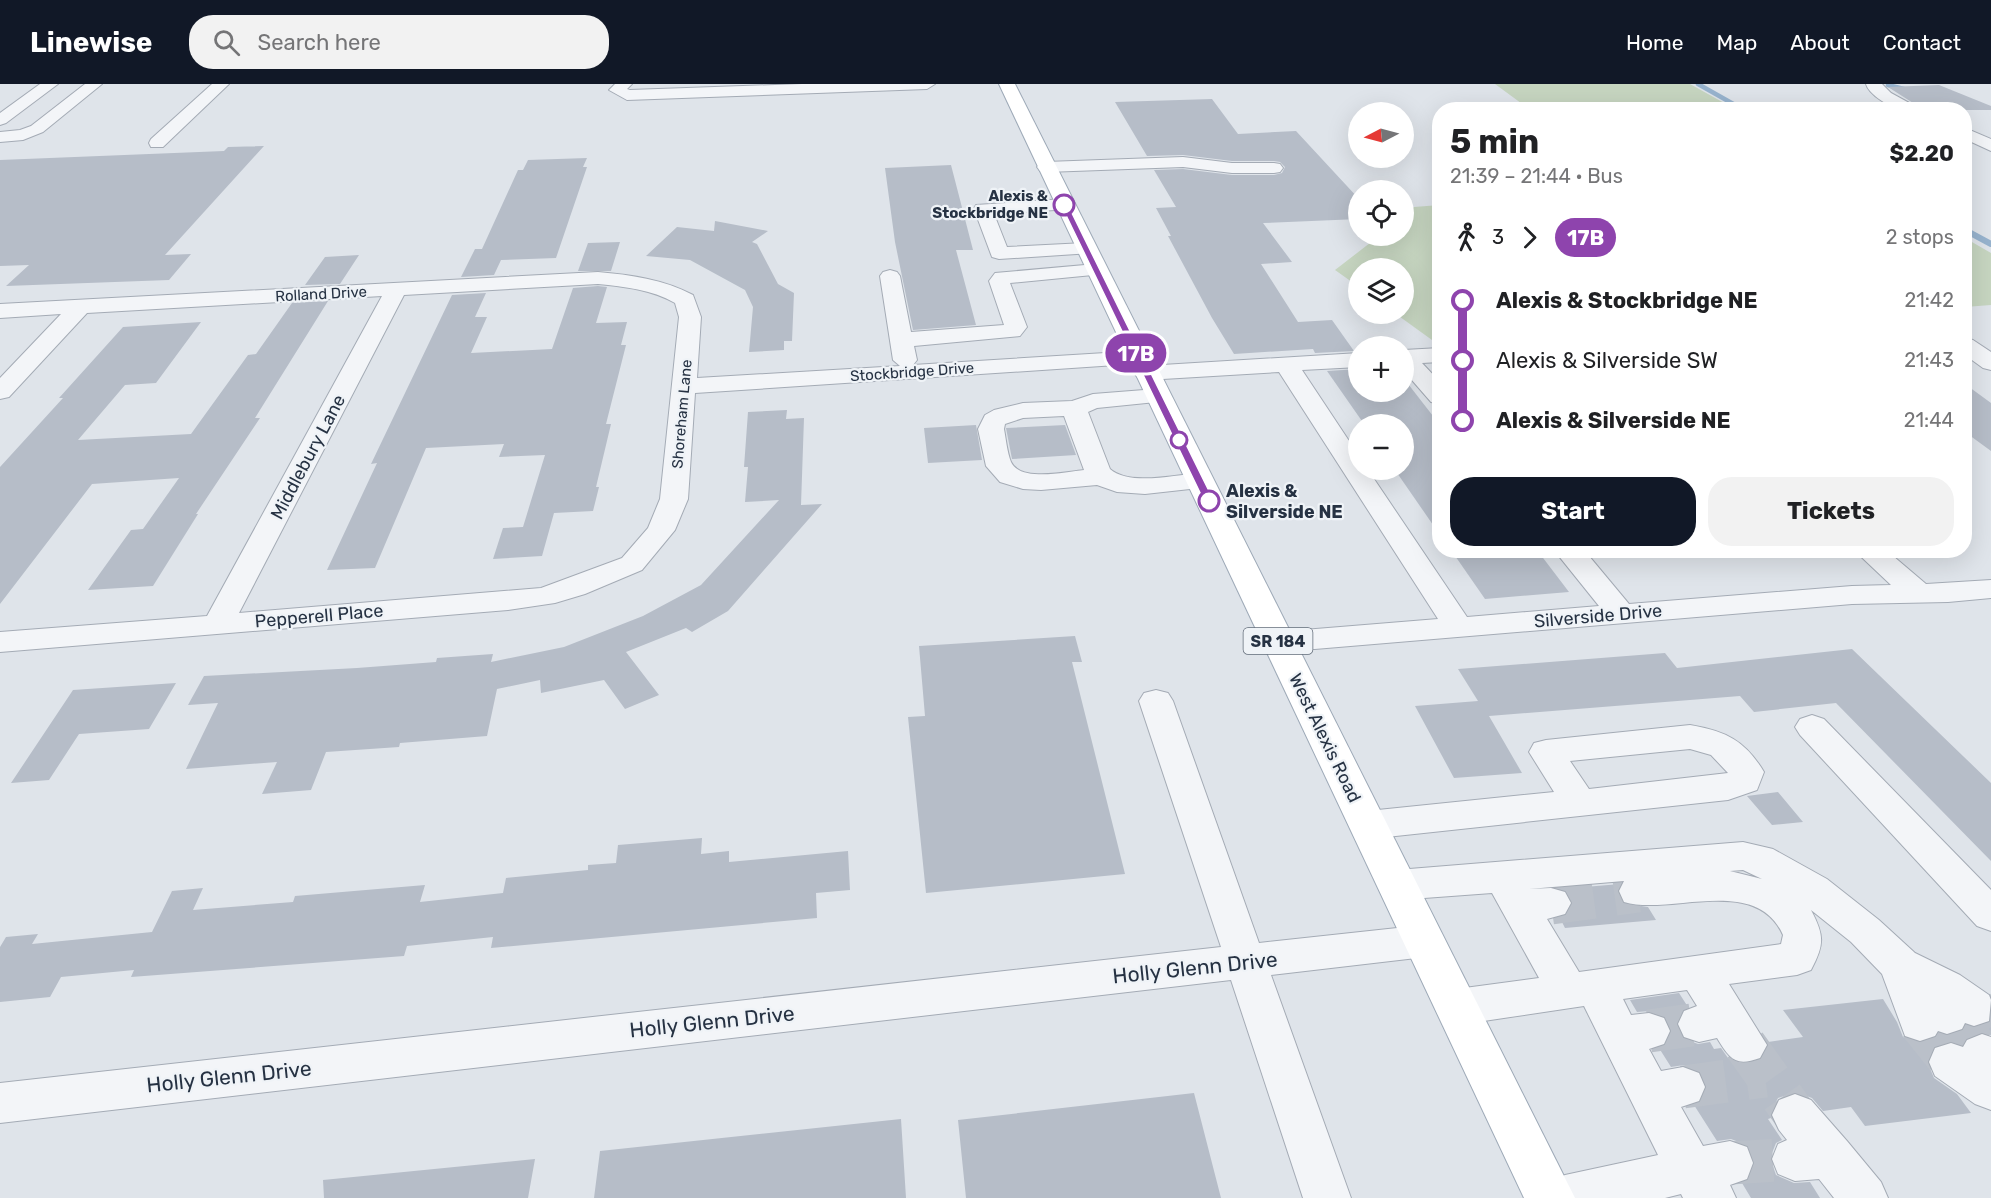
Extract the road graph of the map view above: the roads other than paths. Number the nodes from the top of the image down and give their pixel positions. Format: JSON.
{"nodes":[{"id":1,"x":50,"y":84,"type":"edge"},
{"id":2,"x":94,"y":84,"type":"edge"},
{"id":3,"x":221,"y":84,"type":"edge"},
{"id":4,"x":624,"y":84,"type":"edge"},
{"id":5,"x":927,"y":84,"type":"edge"},
{"id":6,"x":1007,"y":84,"type":"edge"},
{"id":7,"x":1874,"y":84,"type":"edge"},
{"id":8,"x":814,"y":86,"type":"edge"},
{"id":9,"x":1898,"y":102,"type":"edge"},
{"id":10,"x":0,"y":120,"type":"edge"},
{"id":11,"x":0,"y":137,"type":"edge"},
{"id":12,"x":1972,"y":137,"type":"edge"},
{"id":13,"x":157,"y":143,"type":"dead end"},
{"id":14,"x":1991,"y":146,"type":"edge"},
{"id":15,"x":1133,"y":164,"type":"junction"},
{"id":16,"x":1274,"y":168,"type":"dead end"},
{"id":17,"x":1068,"y":187,"type":"junction"},
{"id":18,"x":1091,"y":260,"type":"junction"},
{"id":19,"x":890,"y":276,"type":"dead end"},
{"id":20,"x":641,"y":282,"type":"joint"},
{"id":21,"x":397,"y":290,"type":"junction"},
{"id":22,"x":80,"y":307,"type":"junction"},
{"id":23,"x":0,"y":311,"type":"edge"},
{"id":24,"x":902,"y":340,"type":"junction"},
{"id":25,"x":1972,"y":350,"type":"edge"},
{"id":26,"x":1432,"y":355,"type":"edge"},
{"id":27,"x":1414,"y":356,"type":"edge"},
{"id":28,"x":1348,"y":361,"type":"edge"},
{"id":29,"x":1991,"y":363,"type":"edge"},
{"id":30,"x":1048,"y":364,"type":"junction"},
{"id":31,"x":1286,"y":364,"type":"junction"},
{"id":32,"x":1414,"y":368,"type":"edge"},
{"id":33,"x":908,"y":372,"type":"junction"},
{"id":34,"x":1147,"y":376,"type":"junction"},
{"id":35,"x":685,"y":386,"type":"junction"},
{"id":36,"x":1432,"y":388,"type":"edge"},
{"id":37,"x":0,"y":392,"type":"edge"},
{"id":38,"x":1071,"y":408,"type":"junction"},
{"id":39,"x":1102,"y":477,"type":"junction"},
{"id":40,"x":1200,"y":481,"type":"junction"},
{"id":41,"x":1576,"y":558,"type":"edge"},
{"id":42,"x":1877,"y":558,"type":"edge"},
{"id":43,"x":632,"y":564,"type":"joint"},
{"id":44,"x":1991,"y":590,"type":"edge"},
{"id":45,"x":1918,"y":593,"type":"junction"},
{"id":46,"x":1621,"y":614,"type":"junction"},
{"id":47,"x":218,"y":624,"type":"junction"},
{"id":48,"x":1458,"y":627,"type":"junction"},
{"id":49,"x":0,"y":642,"type":"edge"},
{"id":50,"x":1279,"y":642,"type":"junction"},
{"id":51,"x":1156,"y":701,"type":"dead end"},
{"id":52,"x":1812,"y":727,"type":"dead end"},
{"id":53,"x":1580,"y":804,"type":"junction"},
{"id":54,"x":1368,"y":825,"type":"junction"},
{"id":55,"x":1397,"y":885,"type":"junction"},
{"id":56,"x":1638,"y":891,"type":"tunnel mouth"},
{"id":57,"x":1524,"y":895,"type":"junction"},
{"id":58,"x":1991,"y":915,"type":"edge"},
{"id":59,"x":1425,"y":941,"type":"junction"},
{"id":60,"x":1245,"y":962,"type":"junction"},
{"id":61,"x":1900,"y":965,"type":"junction"},
{"id":62,"x":1698,"y":972,"type":"junction"},
{"id":63,"x":1582,"y":989,"type":"junction"},
{"id":64,"x":1457,"y":1007,"type":"junction"},
{"id":65,"x":1724,"y":1029,"type":"tunnel mouth"},
{"id":66,"x":0,"y":1103,"type":"edge"},
{"id":67,"x":1795,"y":1115,"type":"tunnel mouth"},
{"id":68,"x":1711,"y":1177,"type":"edge"},
{"id":69,"x":1327,"y":1198,"type":"edge"},
{"id":70,"x":1550,"y":1198,"type":"edge"},
{"id":71,"x":1565,"y":1198,"type":"edge"},
{"id":72,"x":1864,"y":1198,"type":"edge"}],
"edges":[{"from":1,"to":10,"type":"street"},
{"from":2,"to":11,"type":"street"},
{"from":3,"to":13,"type":"street"},
{"from":4,"to":8,"type":"street"},
{"from":5,"to":8,"type":"street"},
{"from":6,"to":17,"type":"main road","name":"West Alexis Road","number":"SR 184"},
{"from":7,"to":9,"type":"street"},
{"from":12,"to":14,"type":"street"},
{"from":15,"to":16,"type":"street"},
{"from":15,"to":17,"type":"street"},
{"from":15,"to":17,"type":"street"},
{"from":17,"to":18,"type":"main road","name":"West Alexis Road","number":"SR 184"},
{"from":17,"to":18,"type":"street"},
{"from":18,"to":24,"type":"street"},
{"from":18,"to":34,"type":"main road","name":"West Alexis Road","number":"SR 184"},
{"from":19,"to":24,"type":"street"},
{"from":20,"to":21,"type":"street","name":"Rolland Drive"},
{"from":20,"to":35,"type":"street","name":"Shoreham Lane"},
{"from":21,"to":22,"type":"street","name":"Rolland Drive"},
{"from":21,"to":47,"type":"street","name":"Middlebury Lane"},
{"from":22,"to":23,"type":"street","name":"Rolland Drive"},
{"from":22,"to":37,"type":"street"},
{"from":24,"to":33,"type":"street"},
{"from":25,"to":29,"type":"street"},
{"from":26,"to":27,"type":"street"},
{"from":28,"to":31,"type":"street"},
{"from":30,"to":33,"type":"street","name":"Stockbridge Drive"},
{"from":30,"to":34,"type":"street","name":"Stockbridge Drive"},
{"from":30,"to":38,"type":"street"},
{"from":31,"to":34,"type":"street"},
{"from":31,"to":48,"type":"street"},
{"from":32,"to":36,"type":"street"},
{"from":33,"to":35,"type":"street","name":"Stockbridge Drive"},
{"from":34,"to":38,"type":"street"},
{"from":34,"to":40,"type":"main road","name":"West Alexis Road","number":"SR 184"},
{"from":35,"to":43,"type":"street","name":"Shoreham Lane"},
{"from":38,"to":39,"type":"street"},
{"from":38,"to":39,"type":"street"},
{"from":39,"to":40,"type":"street"},
{"from":40,"to":50,"type":"main road","name":"West Alexis Road","number":"SR 184"},
{"from":41,"to":46,"type":"street"},
{"from":42,"to":45,"type":"street"},
{"from":43,"to":47,"type":"street","name":"Pepperell Place"},
{"from":44,"to":45,"type":"street","name":"Silverside Drive"},
{"from":45,"to":46,"type":"street","name":"Silverside Drive"},
{"from":46,"to":48,"type":"street","name":"Silverside Drive"},
{"from":47,"to":49,"type":"street","name":"Pepperell Place"},
{"from":48,"to":50,"type":"street","name":"Silverside Drive"},
{"from":50,"to":54,"type":"main road","name":"West Alexis Road","number":"SR 184"},
{"from":51,"to":60,"type":"street"},
{"from":52,"to":58,"type":"street"},
{"from":53,"to":53,"type":"street"},
{"from":53,"to":54,"type":"street"},
{"from":54,"to":55,"type":"main road","name":"West Alexis Road","number":"SR 184"},
{"from":55,"to":57,"type":"street"},
{"from":55,"to":59,"type":"main road","name":"West Alexis Road","number":"SR 184"},
{"from":56,"to":62,"type":"street"},
{"from":57,"to":61,"type":"street"},
{"from":57,"to":63,"type":"street"},
{"from":59,"to":60,"type":"street","name":"Holly Glenn Drive"},
{"from":59,"to":64,"type":"main road","name":"West Alexis Road","number":"SR 184"},
{"from":60,"to":66,"type":"street","name":"Holly Glenn Drive"},
{"from":60,"to":69,"type":"street"},
{"from":61,"to":61,"type":"street"},
{"from":62,"to":63,"type":"street"},
{"from":62,"to":65,"type":"street"},
{"from":63,"to":64,"type":"street"},
{"from":63,"to":68,"type":"street"},
{"from":64,"to":70,"type":"main road","name":"West Alexis Road","number":"SR 184"},
{"from":67,"to":72,"type":"street"},
{"from":68,"to":71,"type":"street"}]}
